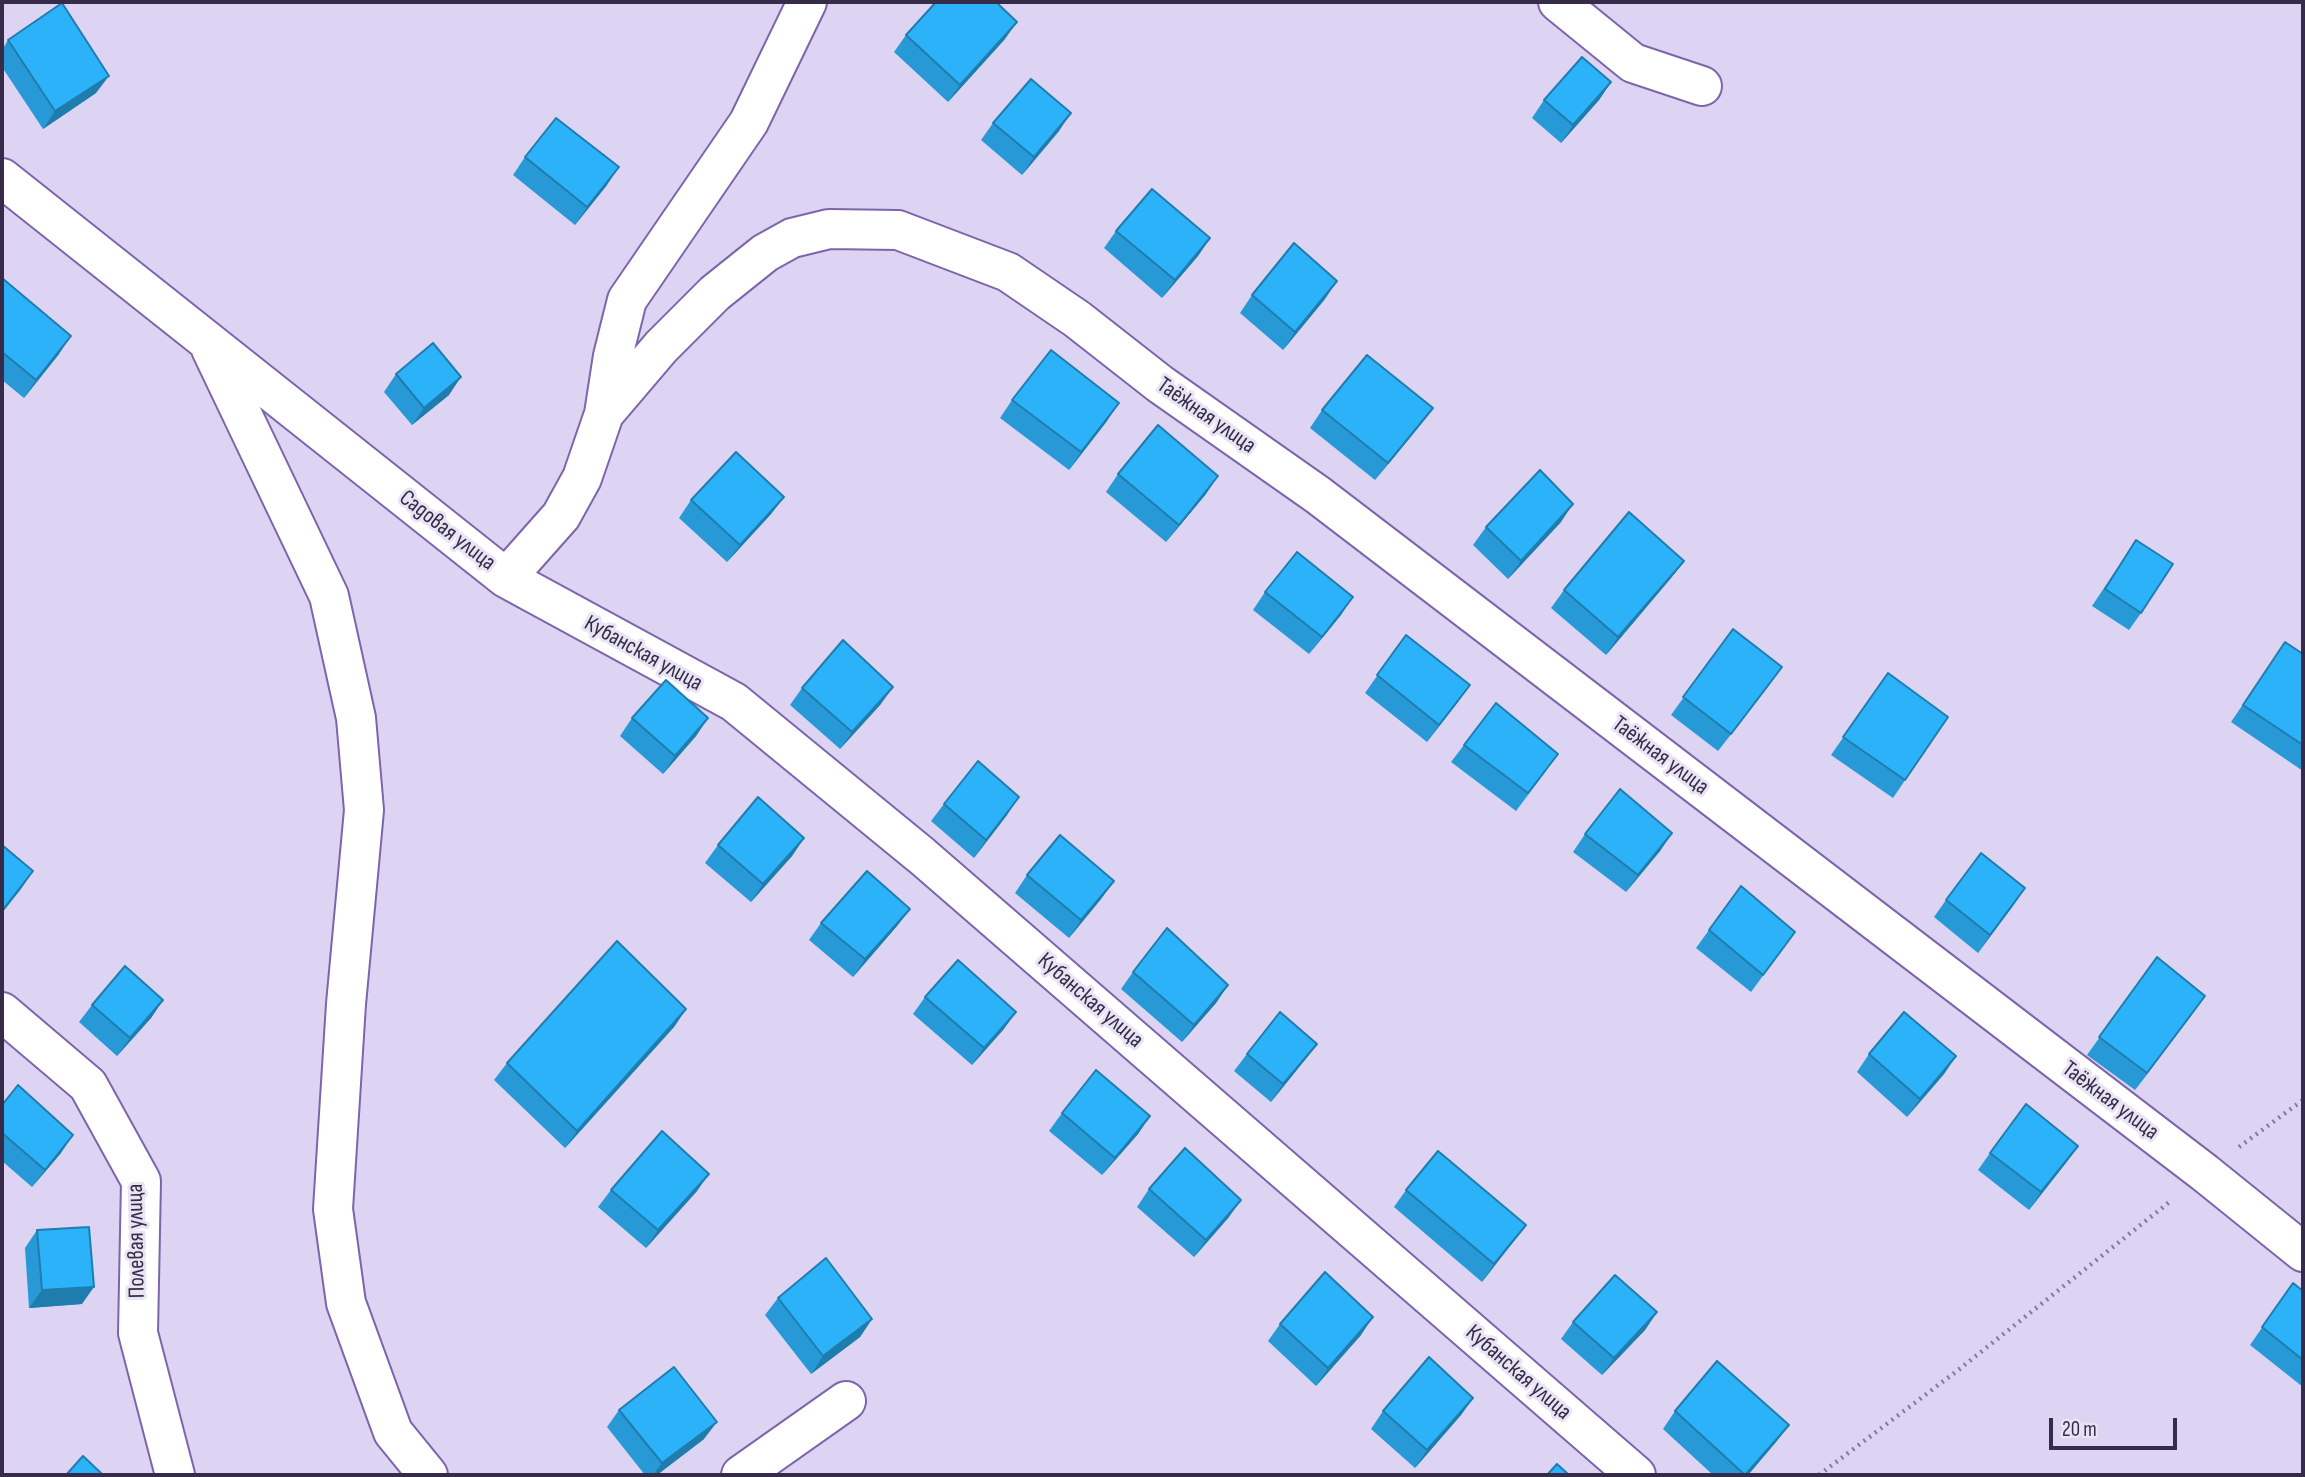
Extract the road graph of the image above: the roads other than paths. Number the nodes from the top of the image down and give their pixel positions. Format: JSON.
{"nodes":[{"id":1,"x":807,"y":2,"type":"edge"},
{"id":2,"x":1558,"y":2,"type":"edge"},
{"id":3,"x":1702,"y":86,"type":"dead end"},
{"id":4,"x":2,"y":178,"type":"edge"},
{"id":5,"x":207,"y":341,"type":"junction"},
{"id":6,"x":604,"y":414,"type":"junction"},
{"id":7,"x":506,"y":578,"type":"junction"},
{"id":8,"x":2,"y":1012,"type":"edge"},
{"id":9,"x":2303,"y":1252,"type":"edge"},
{"id":10,"x":846,"y":1401,"type":"dead end"},
{"id":11,"x":175,"y":1475,"type":"edge"},
{"id":12,"x":428,"y":1475,"type":"edge"},
{"id":13,"x":741,"y":1475,"type":"edge"},
{"id":14,"x":1636,"y":1475,"type":"edge"}],
"edges":[{"from":1,"to":6,"type":"street","name":"Садовая улица"},
{"from":2,"to":3,"type":"street"},
{"from":4,"to":5,"type":"street","name":"Садовая улица"},
{"from":5,"to":7,"type":"street","name":"Садовая улица"},
{"from":5,"to":12,"type":"street"},
{"from":6,"to":7,"type":"street","name":"Садовая улица"},
{"from":6,"to":9,"type":"street","name":"Таёжная улица"},
{"from":7,"to":14,"type":"street","name":"Кубанская улица"},
{"from":8,"to":11,"type":"street","name":"Полевая улица"},
{"from":10,"to":13,"type":"street"}]}
